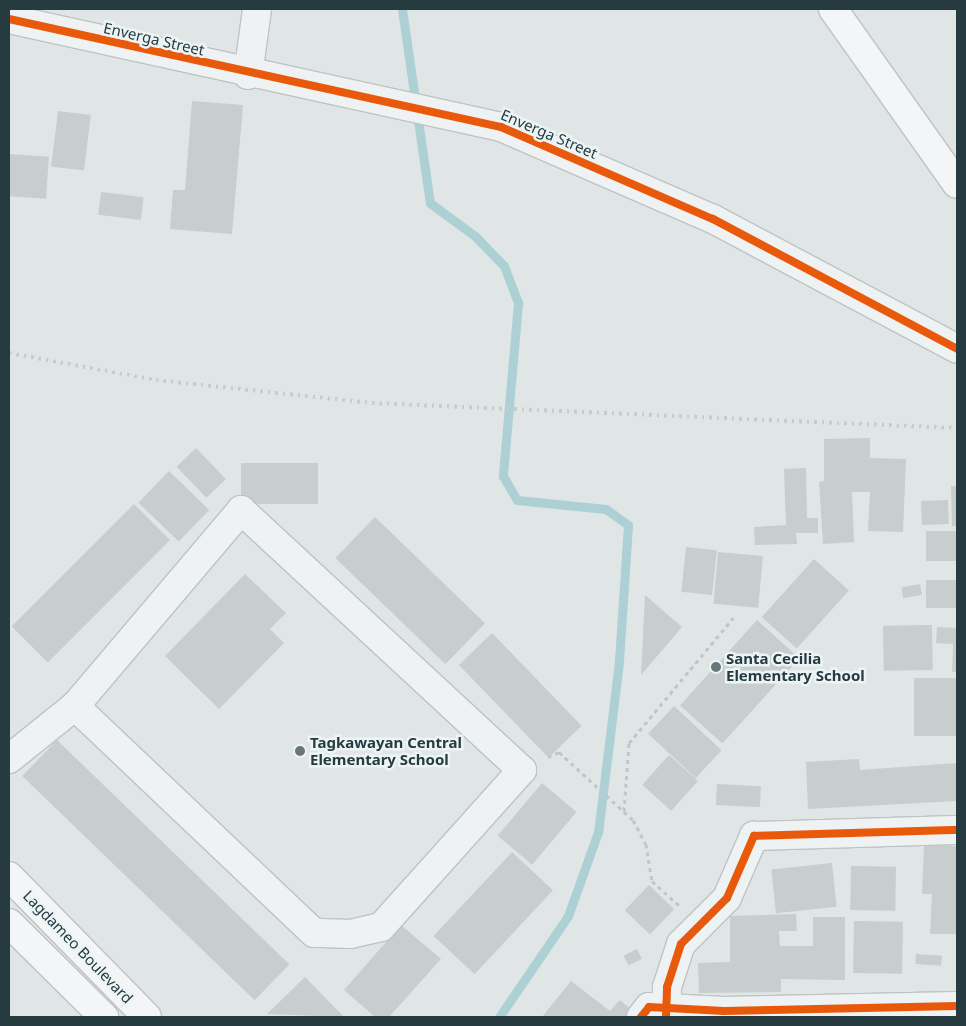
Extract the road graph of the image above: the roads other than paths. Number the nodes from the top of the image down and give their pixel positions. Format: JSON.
{"nodes":[{"id":1,"x":257,"y":9,"type":"edge"},
{"id":2,"x":833,"y":9,"type":"edge"},
{"id":3,"x":9,"y":19,"type":"edge"},
{"id":4,"x":248,"y":75,"type":"junction"},
{"id":5,"x":957,"y":184,"type":"edge"},
{"id":6,"x":957,"y":349,"type":"edge"},
{"id":7,"x":75,"y":706,"type":"junction"},
{"id":8,"x":9,"y":759,"type":"edge"},
{"id":9,"x":957,"y":830,"type":"edge"},
{"id":10,"x":9,"y":876,"type":"edge"},
{"id":11,"x":9,"y":923,"type":"edge"},
{"id":12,"x":957,"y":1006,"type":"edge"},
{"id":13,"x":859,"y":1013,"type":"edge"},
{"id":14,"x":657,"y":1014,"type":"edge"},
{"id":15,"x":104,"y":1017,"type":"edge"},
{"id":16,"x":147,"y":1017,"type":"edge"}],
"edges":[{"from":1,"to":4,"type":"street"},
{"from":2,"to":5,"type":"main road"},
{"from":3,"to":4,"type":"street","name":"Enverga Street"},
{"from":4,"to":6,"type":"street","name":"Enverga Street"},
{"from":7,"to":7,"type":"street"},
{"from":7,"to":8,"type":"street"},
{"from":9,"to":14,"type":"street"},
{"from":10,"to":16,"type":"main road","name":"Lagdameo Boulevard"},
{"from":11,"to":15,"type":"main road","name":"Lagdameo Boulevard"},
{"from":12,"to":13,"type":"street"},
{"from":13,"to":14,"type":"street"}]}
